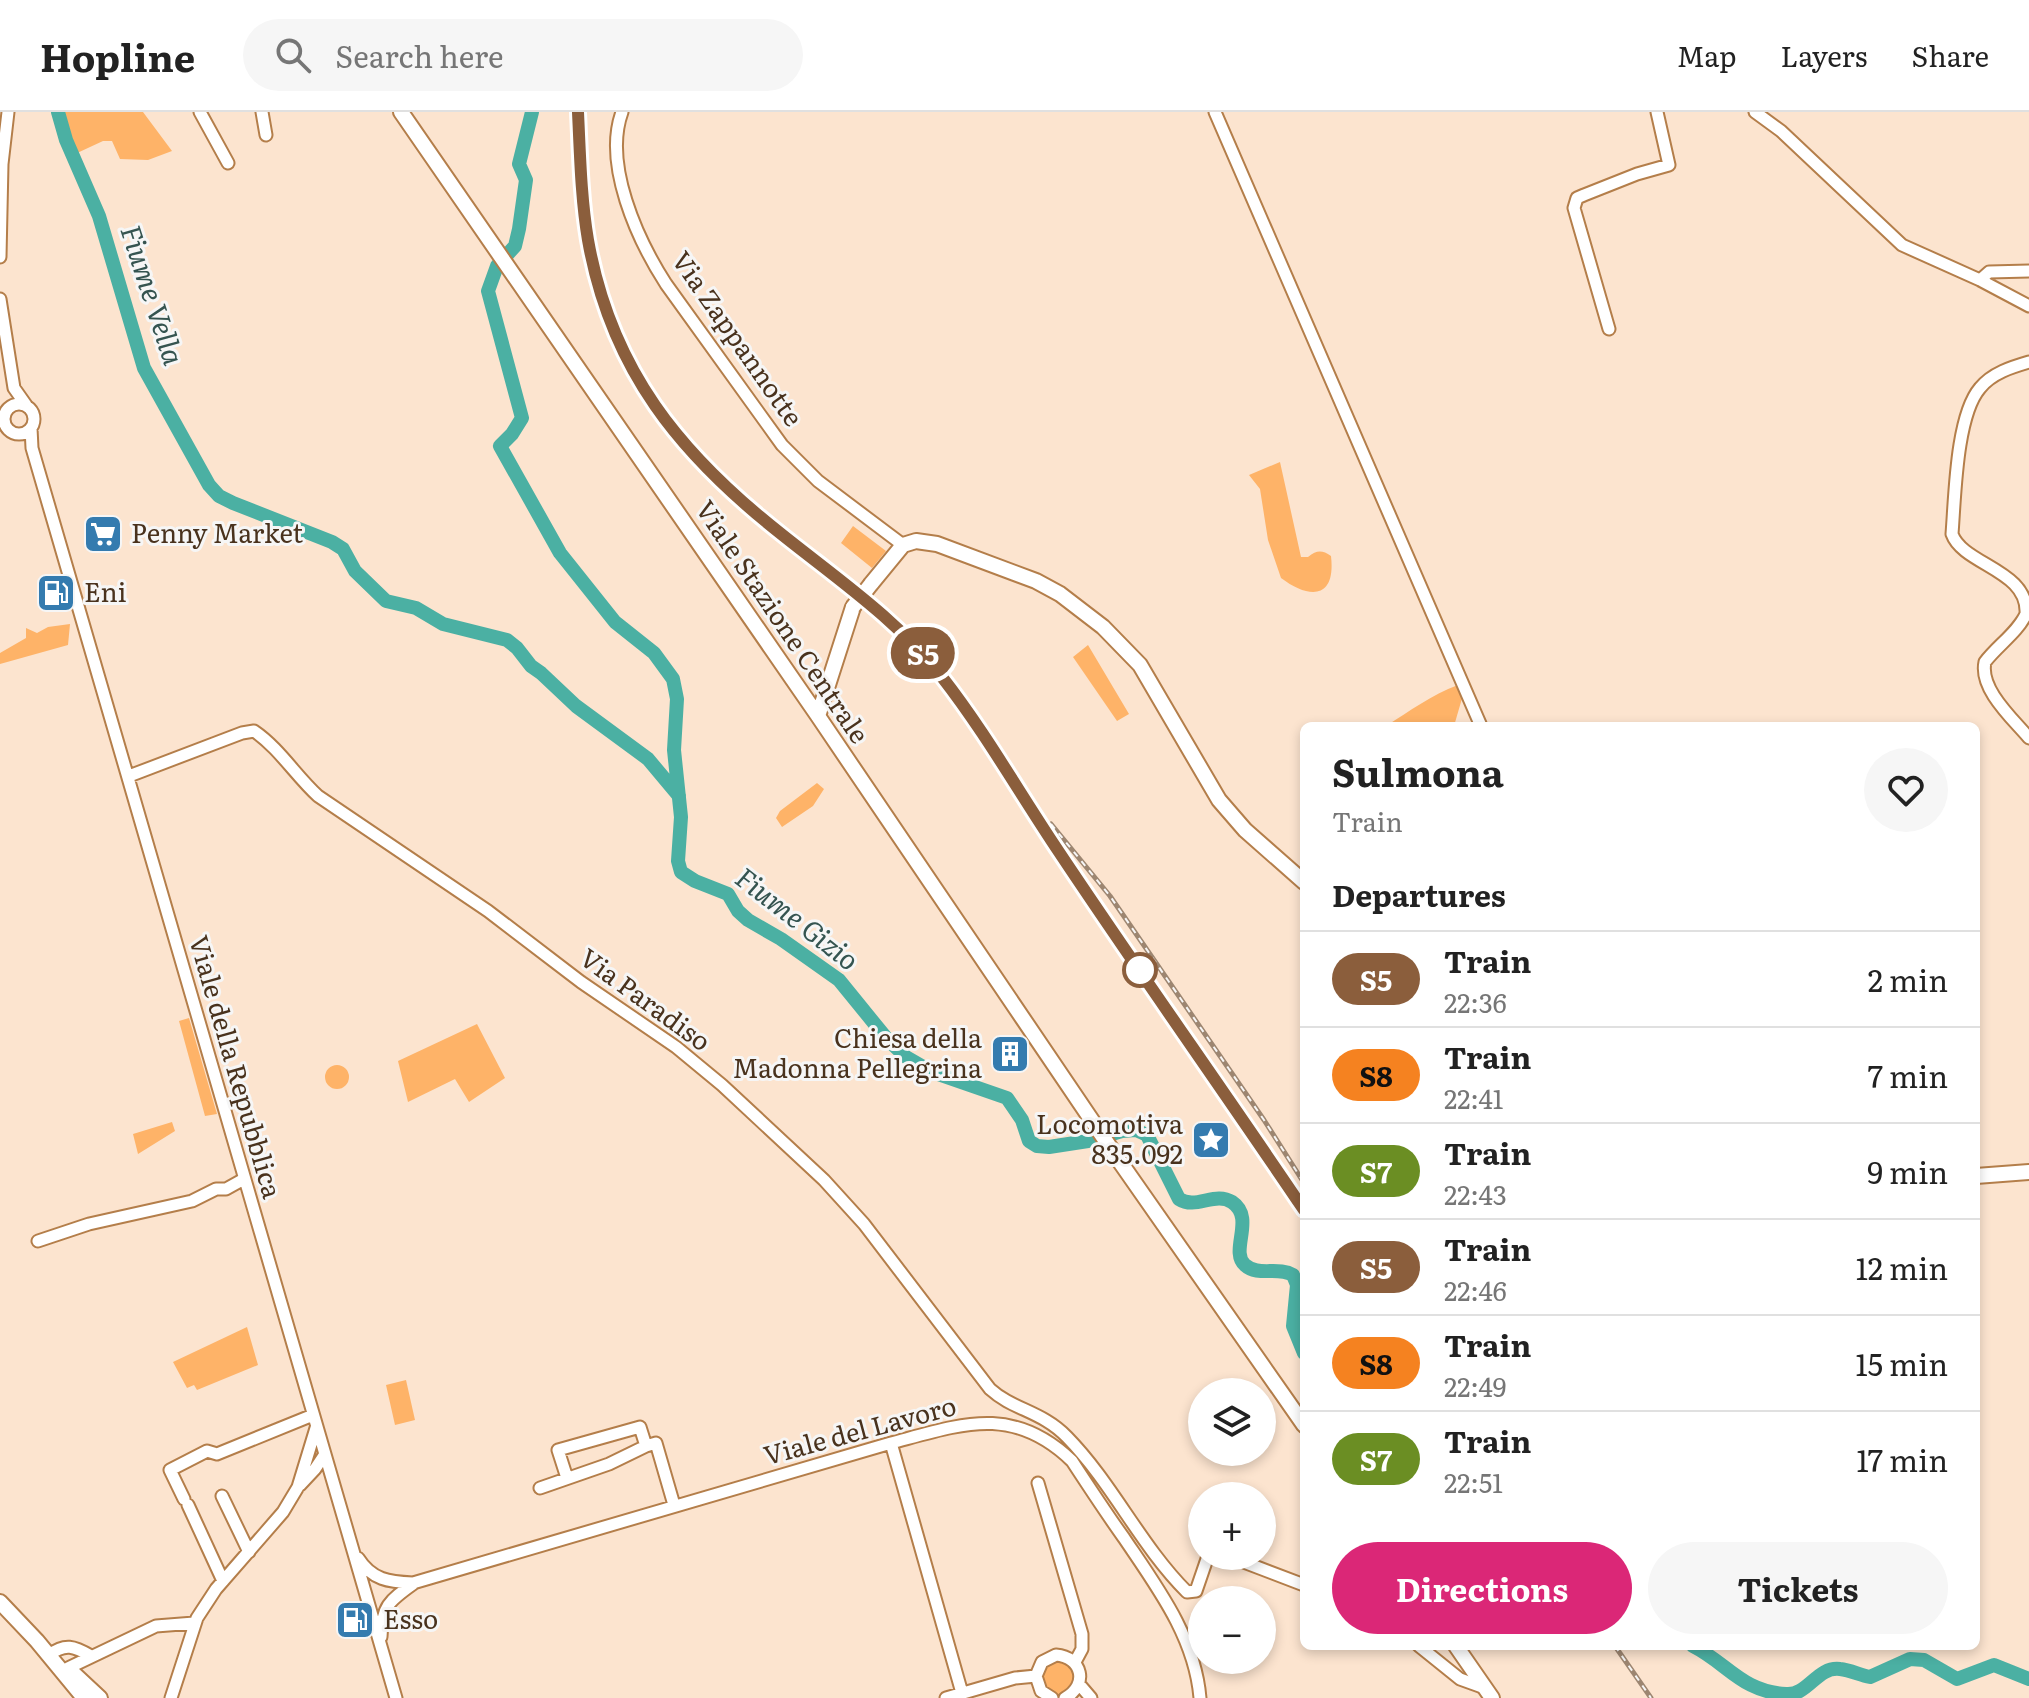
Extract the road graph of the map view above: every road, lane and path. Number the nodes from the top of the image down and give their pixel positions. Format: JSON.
{"nodes":[{"id":1,"x":8,"y":112,"type":"edge"},
{"id":2,"x":200,"y":112,"type":"edge"},
{"id":3,"x":262,"y":112,"type":"edge"},
{"id":4,"x":401,"y":112,"type":"edge"},
{"id":5,"x":622,"y":112,"type":"edge"},
{"id":6,"x":1215,"y":112,"type":"edge"},
{"id":7,"x":1657,"y":112,"type":"edge"},
{"id":8,"x":1755,"y":112,"type":"edge"},
{"id":9,"x":266,"y":135,"type":"dead end"},
{"id":10,"x":228,"y":163,"type":"dead end"},
{"id":11,"x":0,"y":257,"type":"edge"},
{"id":12,"x":2029,"y":271,"type":"edge"},
{"id":13,"x":1980,"y":280,"type":"junction"},
{"id":14,"x":0,"y":299,"type":"edge"},
{"id":15,"x":2029,"y":306,"type":"edge"},
{"id":16,"x":1,"y":313,"type":"edge"},
{"id":17,"x":1609,"y":329,"type":"dead end"},
{"id":18,"x":2,"y":337,"type":"edge"},
{"id":19,"x":2029,"y":362,"type":"edge"},
{"id":20,"x":14,"y":388,"type":"junction"},
{"id":21,"x":26,"y":405,"type":"junction"},
{"id":22,"x":5,"y":413,"type":"edge"},
{"id":23,"x":31,"y":428,"type":"junction"},
{"id":24,"x":9,"y":430,"type":"edge"},
{"id":25,"x":32,"y":448,"type":"junction"},
{"id":26,"x":903,"y":545,"type":"junction"},
{"id":27,"x":818,"y":716,"type":"junction"},
{"id":28,"x":1479,"y":722,"type":"edge"},
{"id":29,"x":2029,"y":738,"type":"edge"},
{"id":30,"x":129,"y":776,"type":"junction"},
{"id":31,"x":1300,"y":878,"type":"edge"},
{"id":32,"x":2029,"y":1172,"type":"edge"},
{"id":33,"x":1980,"y":1176,"type":"edge"},
{"id":34,"x":244,"y":1179,"type":"junction"},
{"id":35,"x":38,"y":1241,"type":"dead end"},
{"id":36,"x":313,"y":1415,"type":"junction"},
{"id":37,"x":1300,"y":1419,"type":"edge"},
{"id":38,"x":317,"y":1428,"type":"junction"},
{"id":39,"x":1066,"y":1435,"type":"junction"},
{"id":40,"x":891,"y":1443,"type":"junction"},
{"id":41,"x":1055,"y":1445,"type":"junction"},
{"id":42,"x":646,"y":1446,"type":"junction"},
{"id":43,"x":325,"y":1454,"type":"junction"},
{"id":44,"x":308,"y":1469,"type":"junction"},
{"id":45,"x":567,"y":1478,"type":"junction"},
{"id":46,"x":1038,"y":1483,"type":"dead end"},
{"id":47,"x":333,"y":1484,"type":"junction"},
{"id":48,"x":540,"y":1488,"type":"dead end"},
{"id":49,"x":222,"y":1496,"type":"dead end"},
{"id":50,"x":674,"y":1505,"type":"junction"},
{"id":51,"x":352,"y":1547,"type":"junction"},
{"id":52,"x":249,"y":1552,"type":"junction"},
{"id":53,"x":1203,"y":1570,"type":"edge"},
{"id":54,"x":1265,"y":1570,"type":"edge"},
{"id":55,"x":223,"y":1581,"type":"junction"},
{"id":56,"x":392,"y":1583,"type":"junction"},
{"id":57,"x":413,"y":1583,"type":"junction"},
{"id":58,"x":1300,"y":1583,"type":"edge"},
{"id":59,"x":366,"y":1598,"type":"junction"},
{"id":60,"x":393,"y":1598,"type":"junction"},
{"id":61,"x":0,"y":1602,"type":"edge"},
{"id":62,"x":194,"y":1623,"type":"junction"},
{"id":63,"x":381,"y":1649,"type":"junction"},
{"id":64,"x":1424,"y":1650,"type":"edge"},
{"id":65,"x":1459,"y":1650,"type":"edge"},
{"id":66,"x":50,"y":1654,"type":"junction"},
{"id":67,"x":91,"y":1656,"type":"junction"},
{"id":68,"x":1075,"y":1662,"type":"junction"},
{"id":69,"x":68,"y":1668,"type":"junction"},
{"id":70,"x":1036,"y":1676,"type":"junction"},
{"id":71,"x":1079,"y":1684,"type":"junction"},
{"id":72,"x":962,"y":1693,"type":"junction"},
{"id":73,"x":1489,"y":1693,"type":"edge"},
{"id":74,"x":96,"y":1697,"type":"edge"},
{"id":75,"x":168,"y":1698,"type":"edge"},
{"id":76,"x":396,"y":1698,"type":"edge"},
{"id":77,"x":946,"y":1698,"type":"edge"},
{"id":78,"x":1052,"y":1698,"type":"edge"},
{"id":79,"x":1065,"y":1698,"type":"edge"},
{"id":80,"x":1091,"y":1698,"type":"edge"},
{"id":81,"x":1200,"y":1698,"type":"edge"}],
"edges":[{"from":1,"to":11,"type":"street"},
{"from":2,"to":10,"type":"street"},
{"from":3,"to":9,"type":"street"},
{"from":4,"to":27,"type":"main road","name":"Viale Stazione Centrale"},
{"from":5,"to":26,"type":"street","name":"Via Zappannotte"},
{"from":6,"to":28,"type":"street"},
{"from":7,"to":17,"type":"street"},
{"from":8,"to":13,"type":"street"},
{"from":12,"to":13,"type":"street"},
{"from":13,"to":15,"type":"street"},
{"from":14,"to":16,"type":"street"},
{"from":16,"to":18,"type":"street"},
{"from":18,"to":20,"type":"street"},
{"from":19,"to":29,"type":"street"},
{"from":20,"to":21,"type":"street"},
{"from":20,"to":22,"type":"street"},
{"from":21,"to":22,"type":"street"},
{"from":21,"to":23,"type":"street"},
{"from":22,"to":24,"type":"street"},
{"from":23,"to":24,"type":"street"},
{"from":23,"to":25,"type":"street","name":"Viale della Repubblica"},
{"from":24,"to":25,"type":"street","name":"Viale della Repubblica"},
{"from":25,"to":30,"type":"street","name":"Viale della Repubblica"},
{"from":26,"to":27,"type":"main road","bridge":true},
{"from":26,"to":31,"type":"main road"},
{"from":27,"to":37,"type":"main road","name":"Viale Stazione Centrale"},
{"from":30,"to":34,"type":"street","name":"Viale della Repubblica"},
{"from":30,"to":39,"type":"street","name":"Via Paradiso"},
{"from":32,"to":33,"type":"main road"},
{"from":34,"to":35,"type":"street"},
{"from":34,"to":36,"type":"street","name":"Viale della Repubblica"},
{"from":36,"to":38,"type":"street","name":"Viale della Repubblica"},
{"from":36,"to":55,"type":"street"},
{"from":38,"to":43,"type":"street","name":"Viale della Repubblica"},
{"from":38,"to":44,"type":"street"},
{"from":39,"to":41,"type":"street"},
{"from":39,"to":53,"type":"street","name":"Via Paradiso"},
{"from":40,"to":41,"type":"street","name":"Viale del Lavoro"},
{"from":40,"to":50,"type":"street","name":"Viale del Lavoro"},
{"from":40,"to":72,"type":"street"},
{"from":41,"to":81,"type":"street","name":"Viale del Lavoro"},
{"from":42,"to":45,"type":"street"},
{"from":42,"to":45,"type":"street"},
{"from":42,"to":50,"type":"street"},
{"from":43,"to":44,"type":"street"},
{"from":43,"to":47,"type":"street","name":"Viale della Repubblica"},
{"from":44,"to":47,"type":"street"},
{"from":44,"to":52,"type":"street"},
{"from":45,"to":48,"type":"street"},
{"from":46,"to":68,"type":"street"},
{"from":47,"to":51,"type":"street","name":"Viale della Repubblica"},
{"from":49,"to":52,"type":"street"},
{"from":50,"to":57,"type":"street","name":"Viale del Lavoro"},
{"from":51,"to":56,"type":"street"},
{"from":51,"to":59,"type":"street","name":"Viale della Repubblica"},
{"from":52,"to":55,"type":"street"},
{"from":54,"to":58,"type":"street"},
{"from":55,"to":62,"type":"street"},
{"from":56,"to":57,"type":"street"},
{"from":56,"to":59,"type":"street"},
{"from":57,"to":60,"type":"street"},
{"from":59,"to":60,"type":"street"},
{"from":59,"to":63,"type":"street","name":"Viale della Repubblica"},
{"from":60,"to":63,"type":"street"},
{"from":61,"to":66,"type":"main road"},
{"from":62,"to":67,"type":"street"},
{"from":62,"to":75,"type":"street"},
{"from":63,"to":76,"type":"street","name":"Viale della Repubblica"},
{"from":64,"to":73,"type":"street"},
{"from":65,"to":73,"type":"main road"},
{"from":66,"to":67,"type":"street"},
{"from":66,"to":69,"type":"main road"},
{"from":66,"to":74,"type":"main road"},
{"from":67,"to":69,"type":"street"},
{"from":68,"to":70,"type":"street"},
{"from":68,"to":71,"type":"street"},
{"from":69,"to":74,"type":"main road"},
{"from":70,"to":72,"type":"street"},
{"from":70,"to":78,"type":"street"},
{"from":71,"to":79,"type":"street"},
{"from":71,"to":80,"type":"street"},
{"from":72,"to":77,"type":"street"}]}
